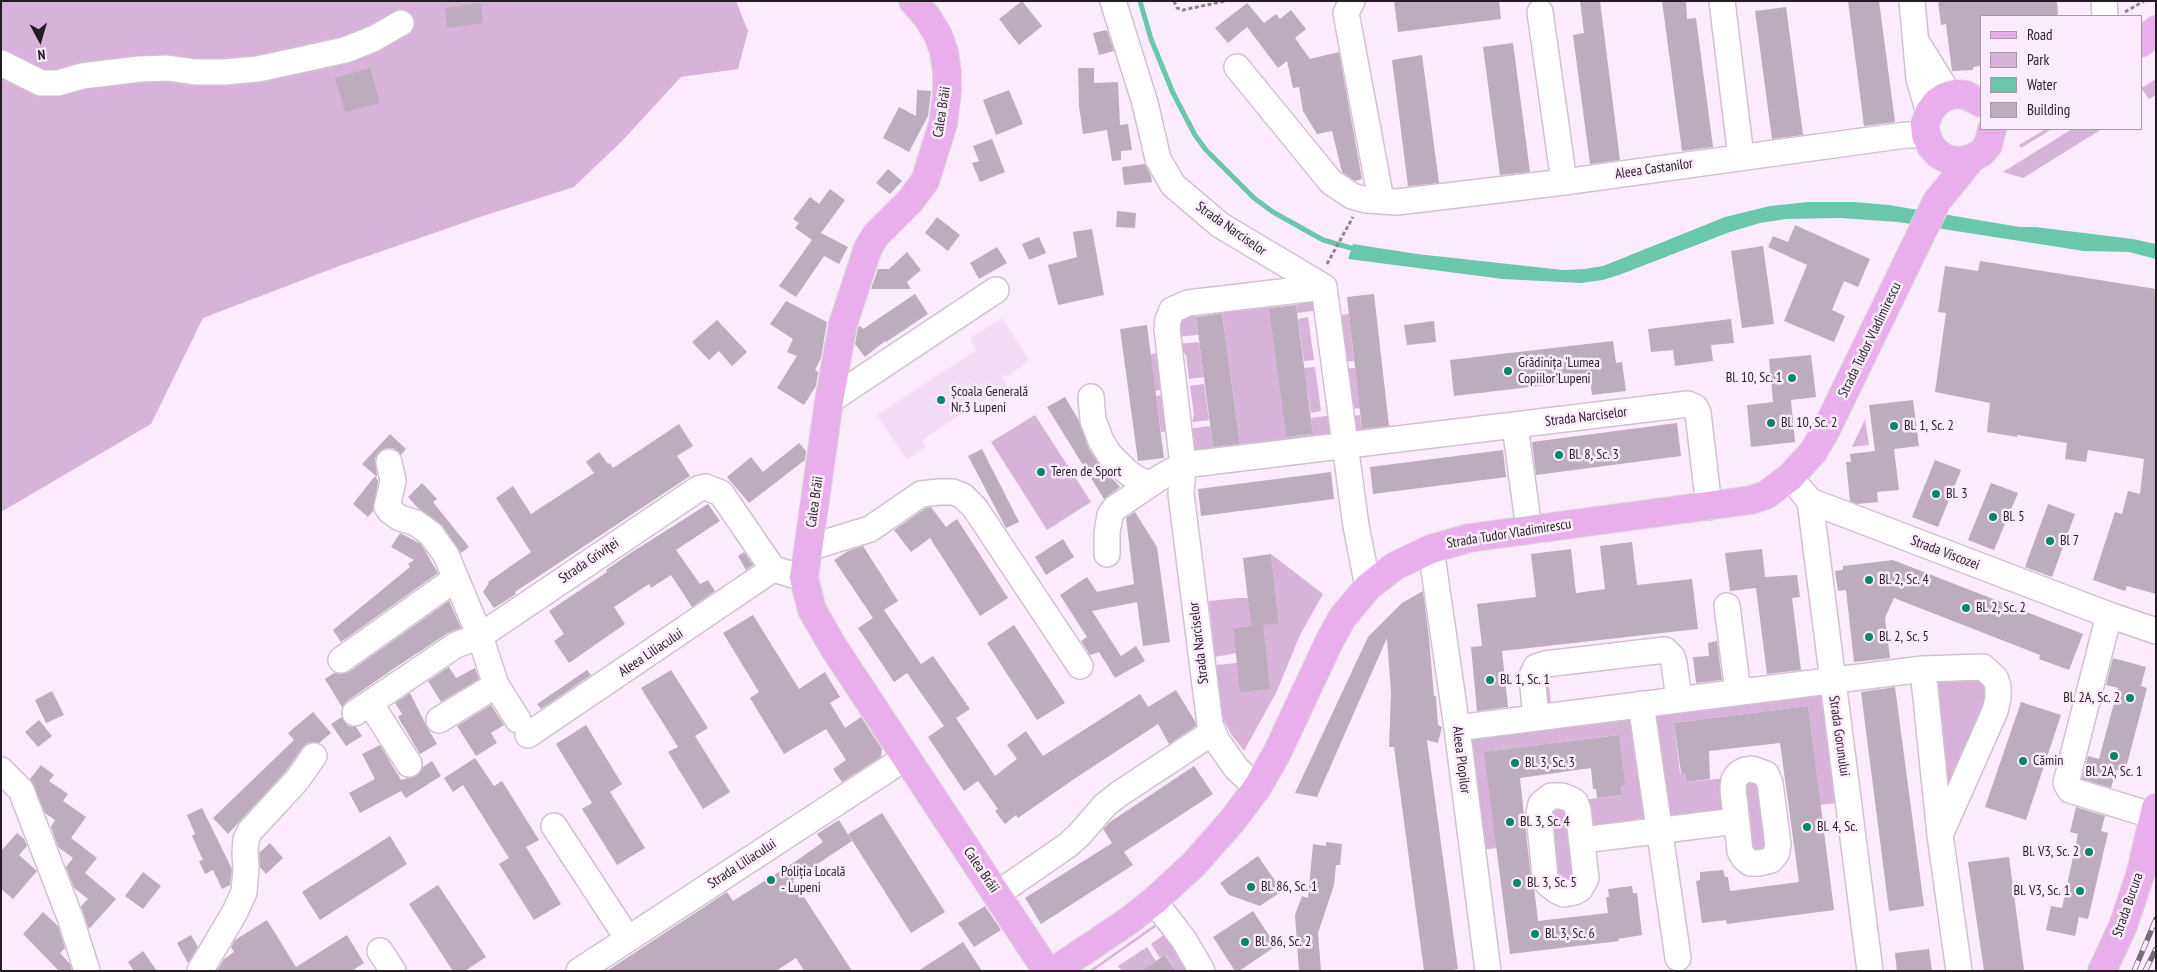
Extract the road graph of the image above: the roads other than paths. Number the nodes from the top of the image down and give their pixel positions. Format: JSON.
{"nodes":[{"id":1,"x":913,"y":1,"type":"edge"},
{"id":2,"x":1113,"y":1,"type":"edge"},
{"id":3,"x":1352,"y":1,"type":"edge"},
{"id":4,"x":1722,"y":1,"type":"edge"},
{"id":5,"x":1912,"y":1,"type":"edge"},
{"id":6,"x":2104,"y":1,"type":"edge"},
{"id":7,"x":1540,"y":12,"type":"dead end"},
{"id":8,"x":2105,"y":15,"type":"edge"},
{"id":9,"x":401,"y":23,"type":"dead end"},
{"id":10,"x":2156,"y":30,"type":"edge"},
{"id":11,"x":1915,"y":40,"type":"junction"},
{"id":12,"x":2142,"y":42,"type":"edge"},
{"id":13,"x":2156,"y":44,"type":"edge"},
{"id":14,"x":2142,"y":48,"type":"edge"},
{"id":15,"x":1,"y":63,"type":"edge"},
{"id":16,"x":1237,"y":67,"type":"dead end"},
{"id":17,"x":1950,"y":96,"type":"junction"},
{"id":18,"x":1980,"y":102,"type":"edge"},
{"id":19,"x":1928,"y":131,"type":"junction"},
{"id":20,"x":1995,"y":131,"type":"edge"},
{"id":21,"x":1741,"y":157,"type":"junction"},
{"id":22,"x":1972,"y":158,"type":"junction"},
{"id":23,"x":1564,"y":182,"type":"junction"},
{"id":24,"x":1382,"y":200,"type":"junction"},
{"id":25,"x":1937,"y":201,"type":"junction"},
{"id":26,"x":1325,"y":275,"type":"junction"},
{"id":27,"x":996,"y":290,"type":"dead end"},
{"id":28,"x":1091,"y":397,"type":"dead end"},
{"id":29,"x":829,"y":401,"type":"junction"},
{"id":30,"x":1515,"y":426,"type":"junction"},
{"id":31,"x":1345,"y":445,"type":"junction"},
{"id":32,"x":389,"y":462,"type":"dead end"},
{"id":33,"x":1183,"y":465,"type":"junction"},
{"id":34,"x":1790,"y":477,"type":"junction"},
{"id":35,"x":1150,"y":484,"type":"junction"},
{"id":36,"x":1810,"y":501,"type":"junction"},
{"id":37,"x":1709,"y":507,"type":"junction"},
{"id":38,"x":1529,"y":529,"type":"junction"},
{"id":39,"x":808,"y":548,"type":"junction"},
{"id":40,"x":1431,"y":549,"type":"junction"},
{"id":41,"x":1107,"y":554,"type":"dead end"},
{"id":42,"x":773,"y":569,"type":"junction"},
{"id":43,"x":804,"y":578,"type":"junction"},
{"id":44,"x":455,"y":579,"type":"junction"},
{"id":45,"x":1368,"y":587,"type":"junction"},
{"id":46,"x":1727,"y":606,"type":"dead end"},
{"id":47,"x":2109,"y":616,"type":"junction"},
{"id":48,"x":2156,"y":631,"type":"edge"},
{"id":49,"x":480,"y":636,"type":"junction"},
{"id":50,"x":341,"y":660,"type":"dead end"},
{"id":51,"x":1080,"y":666,"type":"dead end"},
{"id":52,"x":1923,"y":669,"type":"junction"},
{"id":53,"x":1832,"y":680,"type":"junction"},
{"id":54,"x":496,"y":685,"type":"junction"},
{"id":55,"x":1738,"y":692,"type":"junction"},
{"id":56,"x":1678,"y":700,"type":"junction"},
{"id":57,"x":1641,"y":704,"type":"junction"},
{"id":58,"x":1536,"y":718,"type":"junction"},
{"id":59,"x":439,"y":720,"type":"dead end"},
{"id":60,"x":1457,"y":728,"type":"junction"},
{"id":61,"x":1214,"y":732,"type":"junction"},
{"id":62,"x":314,"y":756,"type":"dead end"},
{"id":63,"x":905,"y":758,"type":"junction"},
{"id":64,"x":409,"y":764,"type":"dead end"},
{"id":65,"x":1,"y":770,"type":"edge"},
{"id":66,"x":1257,"y":788,"type":"junction"},
{"id":67,"x":2155,"y":812,"type":"edge"},
{"id":68,"x":1736,"y":821,"type":"dead end"},
{"id":69,"x":554,"y":826,"type":"dead end"},
{"id":70,"x":1660,"y":830,"type":"junction"},
{"id":71,"x":1940,"y":835,"type":"junction"},
{"id":72,"x":1582,"y":840,"type":"dead end"},
{"id":73,"x":997,"y":894,"type":"junction"},
{"id":74,"x":1154,"y":901,"type":"junction"},
{"id":75,"x":628,"y":939,"type":"junction"},
{"id":76,"x":1678,"y":958,"type":"dead end"},
{"id":77,"x":87,"y":971,"type":"edge"},
{"id":78,"x":200,"y":971,"type":"edge"},
{"id":79,"x":579,"y":971,"type":"edge"},
{"id":80,"x":1047,"y":971,"type":"edge"},
{"id":81,"x":1054,"y":971,"type":"edge"},
{"id":82,"x":1202,"y":971,"type":"edge"},
{"id":83,"x":1488,"y":971,"type":"edge"},
{"id":84,"x":1870,"y":971,"type":"edge"},
{"id":85,"x":1959,"y":971,"type":"edge"},
{"id":86,"x":2102,"y":971,"type":"edge"}],
"edges":[{"from":1,"to":29,"type":"main road","name":"Calea Brăii"},
{"from":2,"to":26,"type":"street","name":"Strada Narciselor"},
{"from":3,"to":24,"type":"street"},
{"from":4,"to":21,"type":"street"},
{"from":5,"to":11,"type":"street"},
{"from":6,"to":8,"type":"street"},
{"from":7,"to":23,"type":"street"},
{"from":9,"to":15,"type":"street"},
{"from":10,"to":12,"type":"main road"},
{"from":11,"to":17,"type":"street"},
{"from":11,"to":19,"type":"street"},
{"from":13,"to":14,"type":"main road"},
{"from":16,"to":24,"type":"street","name":"Aleea Castanilor"},
{"from":17,"to":18,"type":"main road"},
{"from":17,"to":19,"type":"main road"},
{"from":19,"to":21,"type":"street","name":"Aleea Castanilor"},
{"from":19,"to":22,"type":"main road"},
{"from":19,"to":25,"type":"main road"},
{"from":20,"to":22,"type":"main road","name":"Strada Tudor Vladimirescu"},
{"from":21,"to":23,"type":"street","name":"Aleea Castanilor"},
{"from":22,"to":25,"type":"main road","name":"Strada Tudor Vladimirescu"},
{"from":23,"to":24,"type":"street","name":"Aleea Castanilor"},
{"from":25,"to":34,"type":"main road","name":"Strada Tudor Vladimirescu"},
{"from":26,"to":31,"type":"street"},
{"from":26,"to":33,"type":"street"},
{"from":27,"to":29,"type":"street"},
{"from":28,"to":35,"type":"street"},
{"from":29,"to":39,"type":"main road","name":"Calea Brăii"},
{"from":30,"to":31,"type":"street","name":"Strada Narciselor"},
{"from":30,"to":37,"type":"street","name":"Strada Narciselor"},
{"from":30,"to":38,"type":"street"},
{"from":31,"to":33,"type":"street","name":"Strada Narciselor"},
{"from":31,"to":45,"type":"street"},
{"from":32,"to":44,"type":"street"},
{"from":33,"to":35,"type":"street"},
{"from":33,"to":61,"type":"street","name":"Strada Narciselor"},
{"from":34,"to":36,"type":"street","name":"Strada Viscozei"},
{"from":34,"to":37,"type":"main road","name":"Strada Tudor Vladimirescu"},
{"from":35,"to":41,"type":"street"},
{"from":36,"to":47,"type":"street","name":"Strada Viscozei"},
{"from":36,"to":53,"type":"street","name":"Strada Gorunului"},
{"from":37,"to":38,"type":"main road","name":"Strada Tudor Vladimirescu"},
{"from":38,"to":40,"type":"main road","name":"Strada Tudor Vladimirescu"},
{"from":39,"to":43,"type":"main road","name":"Calea Brăii"},
{"from":39,"to":51,"type":"street"},
{"from":40,"to":45,"type":"main road","name":"Strada Tudor Vladimirescu"},
{"from":40,"to":60,"type":"street","name":"Aleea Plopilor"},
{"from":42,"to":43,"type":"street"},
{"from":42,"to":49,"type":"street","name":"Strada Griviţei"},
{"from":42,"to":54,"type":"street","name":"Aleea Liliacului"},
{"from":43,"to":63,"type":"main road","name":"Calea Brăii"},
{"from":44,"to":49,"type":"street"},
{"from":44,"to":50,"type":"street"},
{"from":45,"to":66,"type":"main road","name":"Strada Tudor Vladimirescu"},
{"from":46,"to":55,"type":"street"},
{"from":47,"to":48,"type":"street","name":"Strada Viscozei"},
{"from":47,"to":67,"type":"street"},
{"from":49,"to":54,"type":"street"},
{"from":49,"to":64,"type":"street","name":"Strada Griviţei"},
{"from":52,"to":53,"type":"street"},
{"from":52,"to":71,"type":"street"},
{"from":52,"to":71,"type":"street"},
{"from":53,"to":55,"type":"street"},
{"from":53,"to":84,"type":"street","name":"Strada Gorunului"},
{"from":54,"to":59,"type":"street"},
{"from":55,"to":56,"type":"street"},
{"from":56,"to":57,"type":"street"},
{"from":56,"to":58,"type":"street"},
{"from":57,"to":58,"type":"street"},
{"from":57,"to":70,"type":"street"},
{"from":58,"to":60,"type":"street"},
{"from":60,"to":83,"type":"street","name":"Aleea Plopilor"},
{"from":61,"to":66,"type":"street","name":"Strada Narciselor"},
{"from":61,"to":73,"type":"street"},
{"from":62,"to":78,"type":"street"},
{"from":63,"to":73,"type":"main road","name":"Calea Brăii"},
{"from":63,"to":75,"type":"street","name":"Strada Liliacului"},
{"from":65,"to":77,"type":"street"},
{"from":66,"to":74,"type":"main road","name":"Strada Tudor Vladimirescu"},
{"from":67,"to":86,"type":"main road","name":"Strada Bucura"},
{"from":68,"to":70,"type":"street"},
{"from":69,"to":75,"type":"street"},
{"from":70,"to":72,"type":"street"},
{"from":70,"to":76,"type":"street"},
{"from":71,"to":85,"type":"street"},
{"from":73,"to":80,"type":"main road","name":"Calea Brăii"},
{"from":74,"to":81,"type":"main road","name":"Strada Tudor Vladimirescu"},
{"from":74,"to":82,"type":"street"},
{"from":75,"to":79,"type":"street","name":"Strada Liliacului"}]}
